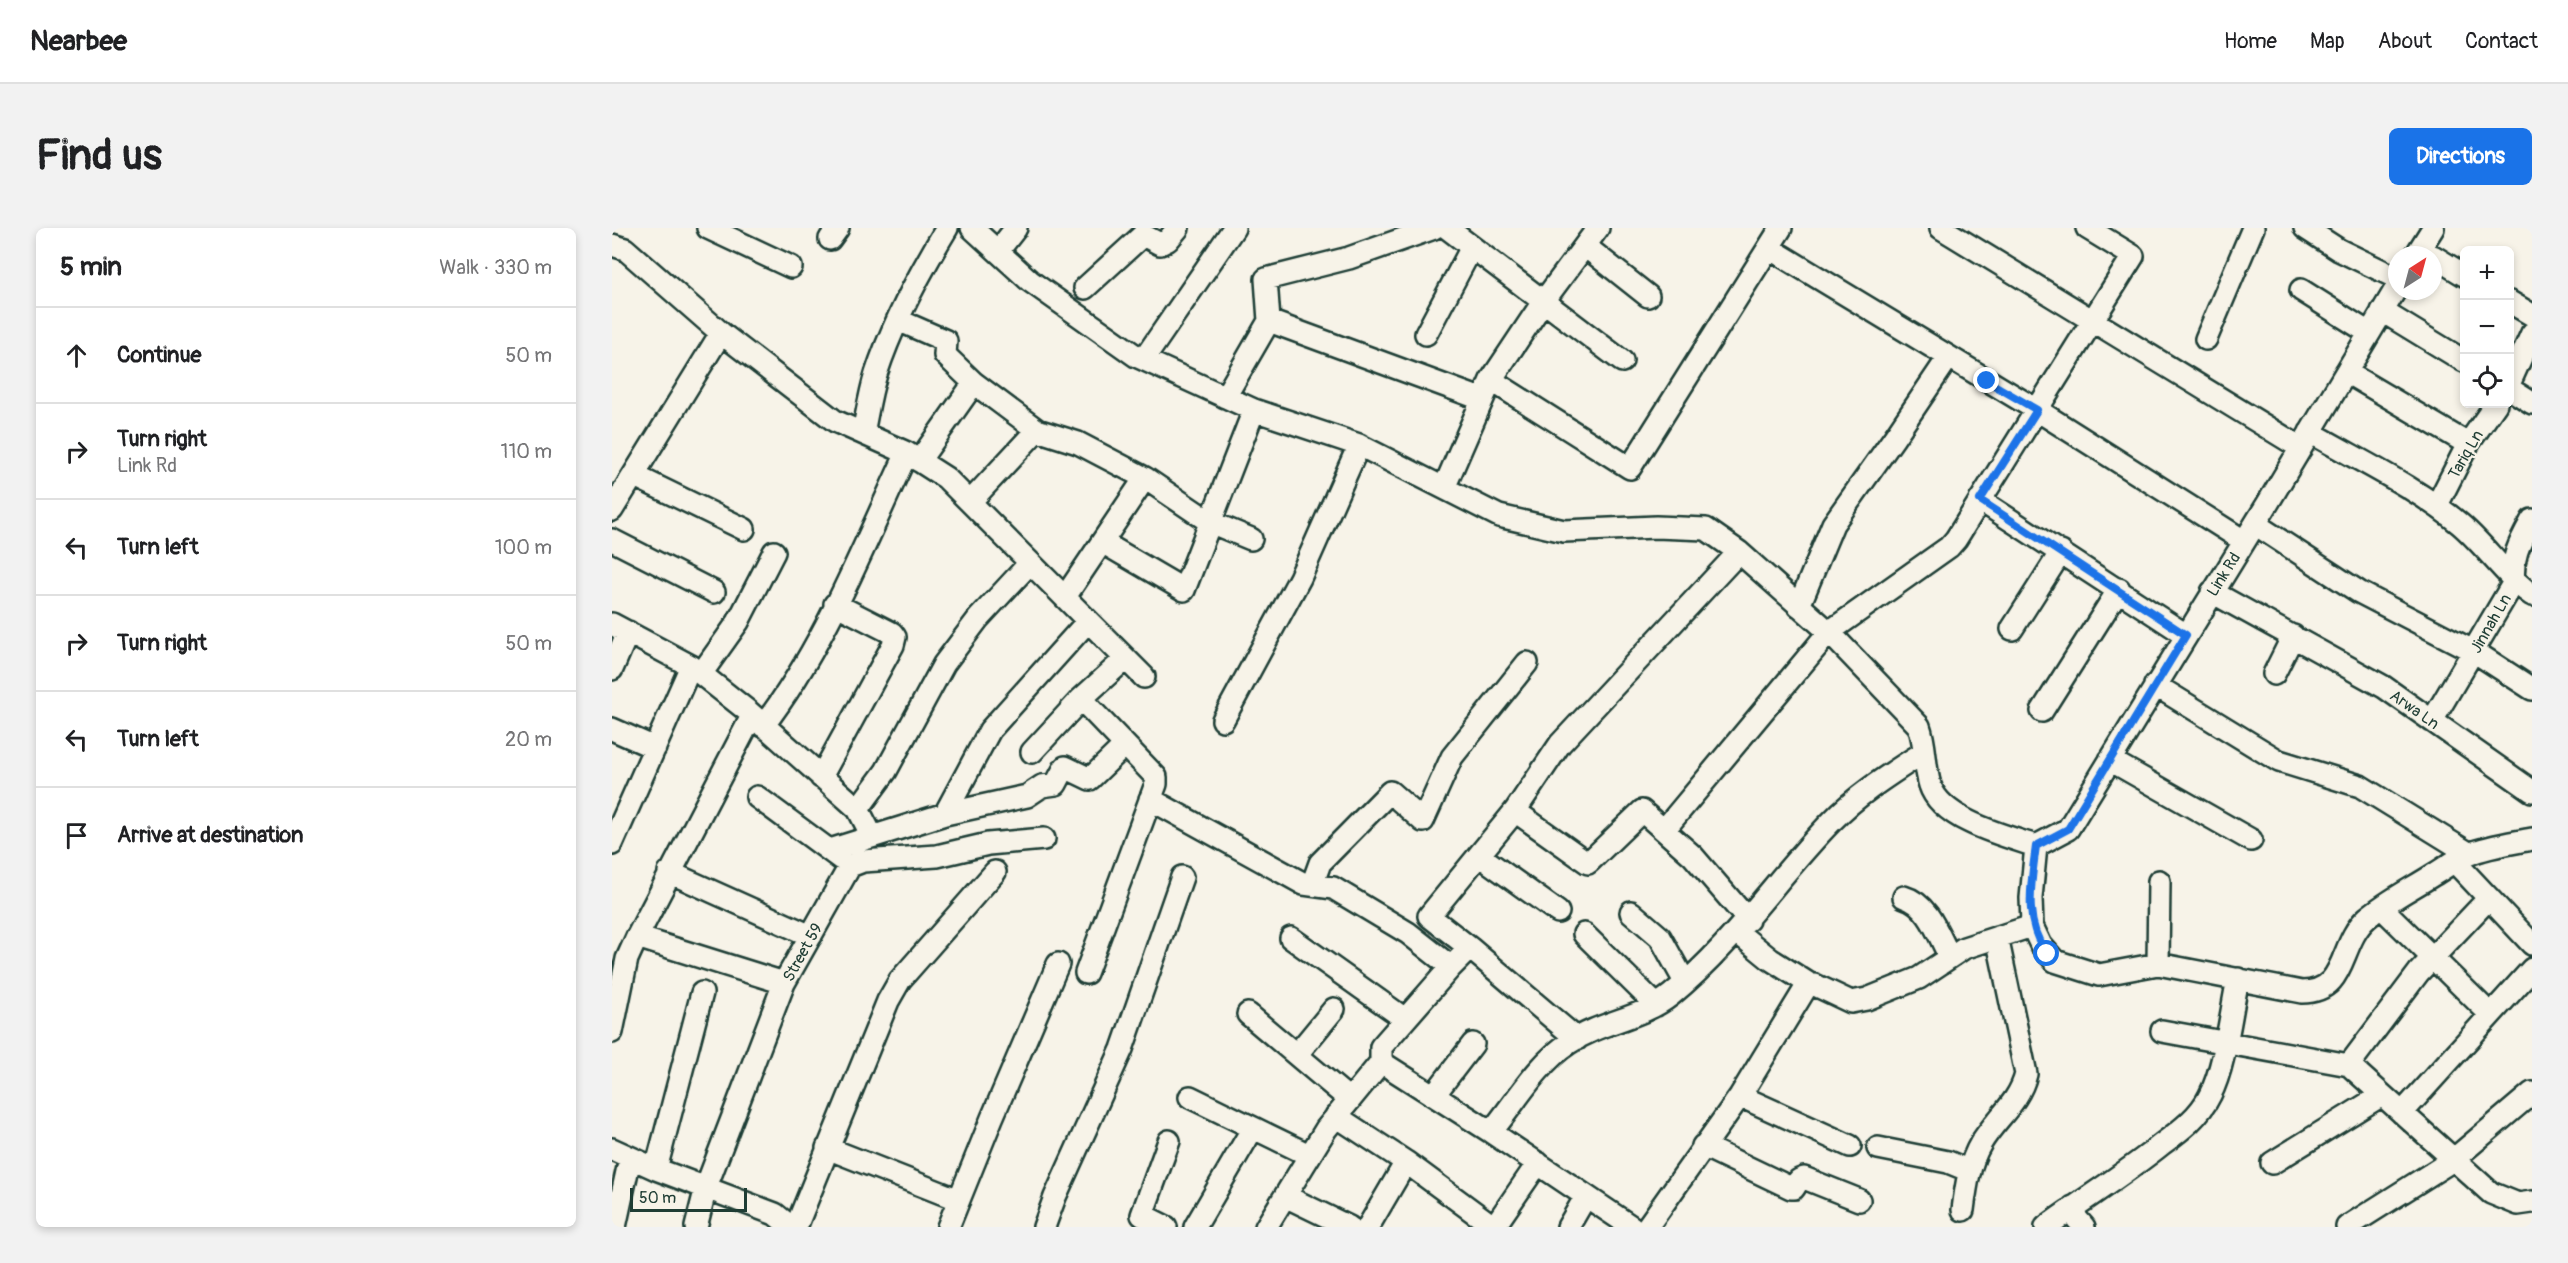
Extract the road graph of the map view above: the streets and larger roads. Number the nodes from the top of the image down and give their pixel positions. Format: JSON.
{"nodes":[{"id":1,"x":708,"y":228,"type":"edge"},
{"id":2,"x":947,"y":228,"type":"edge"},
{"id":3,"x":972,"y":228,"type":"edge"},
{"id":4,"x":1016,"y":228,"type":"edge"},
{"id":5,"x":1178,"y":228,"type":"edge"},
{"id":6,"x":1234,"y":228,"type":"edge"},
{"id":7,"x":1434,"y":228,"type":"edge"},
{"id":8,"x":1447,"y":228,"type":"edge"},
{"id":9,"x":1598,"y":228,"type":"edge"},
{"id":10,"x":1781,"y":228,"type":"edge"},
{"id":11,"x":1941,"y":228,"type":"edge"},
{"id":12,"x":2087,"y":228,"type":"edge"},
{"id":13,"x":2253,"y":228,"type":"edge"},
{"id":14,"x":2305,"y":228,"type":"edge"},
{"id":15,"x":2433,"y":228,"type":"edge"},
{"id":16,"x":612,"y":245,"type":"edge"},
{"id":17,"x":1585,"y":246,"type":"junction"},
{"id":18,"x":2427,"y":246,"type":"edge"},
{"id":19,"x":1472,"y":247,"type":"junction"},
{"id":20,"x":1769,"y":248,"type":"junction"},
{"id":21,"x":998,"y":251,"type":"junction"},
{"id":22,"x":2442,"y":263,"type":"edge"},
{"id":23,"x":791,"y":267,"type":"dead end"},
{"id":24,"x":2460,"y":273,"type":"edge"},
{"id":25,"x":2388,"y":274,"type":"edge"},
{"id":26,"x":1085,"y":288,"type":"dead end"},
{"id":27,"x":2301,"y":290,"type":"dead end"},
{"id":28,"x":1648,"y":296,"type":"dead end"},
{"id":29,"x":2389,"y":300,"type":"edge"},
{"id":30,"x":1543,"y":302,"type":"junction"},
{"id":31,"x":2514,"y":304,"type":"edge"},
{"id":32,"x":2382,"y":311,"type":"junction"},
{"id":33,"x":2532,"y":315,"type":"edge"},
{"id":34,"x":898,"y":320,"type":"junction"},
{"id":35,"x":1269,"y":321,"type":"junction"},
{"id":36,"x":2093,"y":321,"type":"junction"},
{"id":37,"x":722,"y":333,"type":"junction"},
{"id":38,"x":2369,"y":333,"type":"junction"},
{"id":39,"x":2532,"y":333,"type":"edge"},
{"id":40,"x":1426,"y":334,"type":"dead end"},
{"id":41,"x":2206,"y":339,"type":"dead end"},
{"id":42,"x":1948,"y":358,"type":"junction"},
{"id":43,"x":1144,"y":359,"type":"junction"},
{"id":44,"x":2460,"y":360,"type":"edge"},
{"id":45,"x":1622,"y":361,"type":"dead end"},
{"id":46,"x":2346,"y":372,"type":"junction"},
{"id":47,"x":2514,"y":373,"type":"edge"},
{"id":48,"x":1491,"y":380,"type":"junction"},
{"id":49,"x":974,"y":383,"type":"junction"},
{"id":50,"x":2514,"y":392,"type":"edge"},
{"id":51,"x":1225,"y":397,"type":"junction"},
{"id":52,"x":1481,"y":399,"type":"junction"},
{"id":53,"x":2532,"y":403,"type":"edge"},
{"id":54,"x":2493,"y":408,"type":"edge"},
{"id":55,"x":1254,"y":410,"type":"junction"},
{"id":56,"x":2037,"y":410,"type":"junction"},
{"id":57,"x":1037,"y":430,"type":"junction"},
{"id":58,"x":863,"y":433,"type":"junction"},
{"id":59,"x":2305,"y":440,"type":"junction"},
{"id":60,"x":2468,"y":444,"type":"junction"},
{"id":61,"x":1359,"y":445,"type":"junction"},
{"id":62,"x":913,"y":457,"type":"junction"},
{"id":63,"x":635,"y":476,"type":"junction"},
{"id":64,"x":1145,"y":478,"type":"junction"},
{"id":65,"x":1444,"y":488,"type":"junction"},
{"id":66,"x":1980,"y":500,"type":"junction"},
{"id":67,"x":970,"y":502,"type":"junction"},
{"id":68,"x":2437,"y":505,"type":"junction"},
{"id":69,"x":612,"y":510,"type":"edge"},
{"id":70,"x":2532,"y":520,"type":"edge"},
{"id":71,"x":1210,"y":522,"type":"junction"},
{"id":72,"x":744,"y":529,"type":"dead end"},
{"id":73,"x":2249,"y":532,"type":"junction"},
{"id":74,"x":1251,"y":538,"type":"dead end"},
{"id":75,"x":612,"y":540,"type":"edge"},
{"id":76,"x":1102,"y":542,"type":"junction"},
{"id":77,"x":774,"y":552,"type":"dead end"},
{"id":78,"x":1739,"y":552,"type":"junction"},
{"id":79,"x":2061,"y":552,"type":"junction"},
{"id":80,"x":1030,"y":563,"type":"junction"},
{"id":81,"x":2514,"y":582,"type":"junction"},
{"id":82,"x":2118,"y":589,"type":"junction"},
{"id":83,"x":714,"y":592,"type":"dead end"},
{"id":84,"x":2212,"y":592,"type":"junction"},
{"id":85,"x":2532,"y":595,"type":"edge"},
{"id":86,"x":1065,"y":597,"type":"junction"},
{"id":87,"x":835,"y":604,"type":"junction"},
{"id":88,"x":1799,"y":606,"type":"junction"},
{"id":89,"x":1088,"y":621,"type":"junction"},
{"id":90,"x":620,"y":628,"type":"edge"},
{"id":91,"x":2012,"y":629,"type":"dead end"},
{"id":92,"x":1829,"y":632,"type":"junction"},
{"id":93,"x":2186,"y":635,"type":"junction"},
{"id":94,"x":2293,"y":636,"type":"junction"},
{"id":95,"x":2475,"y":652,"type":"junction"},
{"id":96,"x":1125,"y":659,"type":"junction"},
{"id":97,"x":1527,"y":663,"type":"dead end"},
{"id":98,"x":612,"y":669,"type":"edge"},
{"id":99,"x":696,"y":670,"type":"junction"},
{"id":100,"x":2274,"y":674,"type":"dead end"},
{"id":101,"x":1144,"y":677,"type":"dead end"},
{"id":102,"x":2155,"y":685,"type":"junction"},
{"id":103,"x":2532,"y":689,"type":"edge"},
{"id":104,"x":1081,"y":699,"type":"junction"},
{"id":105,"x":2042,"y":711,"type":"dead end"},
{"id":106,"x":1223,"y":720,"type":"dead end"},
{"id":107,"x":757,"y":721,"type":"junction"},
{"id":108,"x":2432,"y":721,"type":"junction"},
{"id":109,"x":612,"y":729,"type":"edge"},
{"id":110,"x":1125,"y":745,"type":"junction"},
{"id":111,"x":655,"y":748,"type":"junction"},
{"id":112,"x":1924,"y":752,"type":"junction"},
{"id":113,"x":1032,"y":753,"type":"dead end"},
{"id":114,"x":2110,"y":760,"type":"junction"},
{"id":115,"x":821,"y":777,"type":"junction"},
{"id":116,"x":2532,"y":791,"type":"edge"},
{"id":117,"x":757,"y":797,"type":"dead end"},
{"id":118,"x":1150,"y":799,"type":"junction"},
{"id":119,"x":858,"y":809,"type":"junction"},
{"id":120,"x":1515,"y":811,"type":"junction"},
{"id":121,"x":945,"y":814,"type":"junction"},
{"id":122,"x":1664,"y":830,"type":"junction"},
{"id":123,"x":872,"y":836,"type":"junction"},
{"id":124,"x":1044,"y":839,"type":"dead end"},
{"id":125,"x":2532,"y":839,"type":"edge"},
{"id":126,"x":2251,"y":840,"type":"dead end"},
{"id":127,"x":613,"y":841,"type":"edge"},
{"id":128,"x":2036,"y":846,"type":"junction"},
{"id":129,"x":830,"y":850,"type":"junction"},
{"id":130,"x":1480,"y":856,"type":"junction"},
{"id":131,"x":2462,"y":858,"type":"junction"},
{"id":132,"x":850,"y":866,"type":"junction"},
{"id":133,"x":669,"y":872,"type":"junction"},
{"id":134,"x":995,"y":872,"type":"dead end"},
{"id":135,"x":1182,"y":877,"type":"dead end"},
{"id":136,"x":2159,"y":881,"type":"dead end"},
{"id":137,"x":1312,"y":885,"type":"junction"},
{"id":138,"x":1904,"y":897,"type":"dead end"},
{"id":139,"x":2489,"y":898,"type":"junction"},
{"id":140,"x":2382,"y":908,"type":"junction"},
{"id":141,"x":1558,"y":912,"type":"dead end"},
{"id":142,"x":1631,"y":912,"type":"dead end"},
{"id":143,"x":1742,"y":926,"type":"junction"},
{"id":144,"x":2032,"y":926,"type":"junction"},
{"id":145,"x":1584,"y":934,"type":"dead end"},
{"id":146,"x":811,"y":936,"type":"junction"},
{"id":147,"x":637,"y":937,"type":"junction"},
{"id":148,"x":1996,"y":937,"type":"junction"},
{"id":149,"x":1291,"y":938,"type":"dead end"},
{"id":150,"x":2532,"y":944,"type":"edge"},
{"id":151,"x":1470,"y":948,"type":"junction"},
{"id":152,"x":1950,"y":957,"type":"junction"},
{"id":153,"x":2432,"y":958,"type":"junction"},
{"id":154,"x":1058,"y":964,"type":"dead end"},
{"id":155,"x":2158,"y":964,"type":"junction"},
{"id":156,"x":1451,"y":967,"type":"junction"},
{"id":157,"x":2532,"y":970,"type":"edge"},
{"id":158,"x":1086,"y":973,"type":"dead end"},
{"id":159,"x":2238,"y":979,"type":"junction"},
{"id":160,"x":1685,"y":982,"type":"junction"},
{"id":161,"x":784,"y":983,"type":"junction"},
{"id":162,"x":1810,"y":985,"type":"junction"},
{"id":163,"x":702,"y":993,"type":"dead end"},
{"id":164,"x":1656,"y":1005,"type":"junction"},
{"id":165,"x":1334,"y":1010,"type":"dead end"},
{"id":166,"x":1248,"y":1014,"type":"dead end"},
{"id":167,"x":2490,"y":1014,"type":"junction"},
{"id":168,"x":1405,"y":1019,"type":"junction"},
{"id":169,"x":2162,"y":1031,"type":"dead end"},
{"id":170,"x":612,"y":1032,"type":"edge"},
{"id":171,"x":1577,"y":1039,"type":"junction"},
{"id":172,"x":2225,"y":1041,"type":"junction"},
{"id":173,"x":1473,"y":1044,"type":"dead end"},
{"id":174,"x":1297,"y":1054,"type":"junction"},
{"id":175,"x":1381,"y":1062,"type":"junction"},
{"id":176,"x":2349,"y":1065,"type":"junction"},
{"id":177,"x":2532,"y":1093,"type":"edge"},
{"id":178,"x":1434,"y":1095,"type":"junction"},
{"id":179,"x":2382,"y":1095,"type":"junction"},
{"id":180,"x":1740,"y":1096,"type":"junction"},
{"id":181,"x":1190,"y":1097,"type":"dead end"},
{"id":182,"x":1343,"y":1108,"type":"junction"},
{"id":183,"x":2402,"y":1113,"type":"junction"},
{"id":184,"x":1253,"y":1128,"type":"junction"},
{"id":185,"x":1491,"y":1132,"type":"junction"},
{"id":186,"x":1169,"y":1141,"type":"dead end"},
{"id":187,"x":1703,"y":1146,"type":"junction"},
{"id":188,"x":1850,"y":1146,"type":"dead end"},
{"id":189,"x":827,"y":1148,"type":"junction"},
{"id":190,"x":1878,"y":1148,"type":"dead end"},
{"id":191,"x":621,"y":1153,"type":"edge"},
{"id":192,"x":1309,"y":1155,"type":"junction"},
{"id":193,"x":2453,"y":1160,"type":"junction"},
{"id":194,"x":1406,"y":1162,"type":"junction"},
{"id":195,"x":2272,"y":1163,"type":"dead end"},
{"id":196,"x":1538,"y":1164,"type":"junction"},
{"id":197,"x":656,"y":1169,"type":"junction"},
{"id":198,"x":1970,"y":1171,"type":"junction"},
{"id":199,"x":706,"y":1187,"type":"junction"},
{"id":200,"x":1285,"y":1196,"type":"junction"},
{"id":201,"x":1586,"y":1196,"type":"junction"},
{"id":202,"x":959,"y":1200,"type":"junction"},
{"id":203,"x":1859,"y":1200,"type":"dead end"},
{"id":204,"x":2532,"y":1202,"type":"edge"},
{"id":205,"x":2073,"y":1207,"type":"junction"},
{"id":206,"x":1963,"y":1210,"type":"dead end"},
{"id":207,"x":1156,"y":1225,"type":"edge"},
{"id":208,"x":615,"y":1227,"type":"edge"},
{"id":209,"x":696,"y":1227,"type":"edge"},
{"id":210,"x":793,"y":1227,"type":"edge"},
{"id":211,"x":948,"y":1227,"type":"edge"},
{"id":212,"x":1044,"y":1227,"type":"edge"},
{"id":213,"x":1195,"y":1227,"type":"edge"},
{"id":214,"x":1266,"y":1227,"type":"edge"},
{"id":215,"x":1349,"y":1227,"type":"edge"},
{"id":216,"x":1368,"y":1227,"type":"edge"},
{"id":217,"x":1568,"y":1227,"type":"edge"},
{"id":218,"x":1632,"y":1227,"type":"edge"},
{"id":219,"x":1647,"y":1227,"type":"edge"},
{"id":220,"x":2046,"y":1227,"type":"edge"},
{"id":221,"x":2084,"y":1227,"type":"edge"},
{"id":222,"x":2347,"y":1227,"type":"edge"}],
"edges":[{"from":1,"to":23,"type":"street"},
{"from":2,"to":34,"type":"street"},
{"from":3,"to":21,"type":"street"},
{"from":4,"to":21,"type":"street"},
{"from":5,"to":26,"type":"street"},
{"from":6,"to":43,"type":"street"},
{"from":7,"to":35,"type":"street"},
{"from":8,"to":19,"type":"street"},
{"from":9,"to":17,"type":"street"},
{"from":10,"to":20,"type":"street"},
{"from":11,"to":36,"type":"street"},
{"from":12,"to":36,"type":"street"},
{"from":13,"to":41,"type":"street"},
{"from":14,"to":25,"type":"street"},
{"from":15,"to":18,"type":"street"},
{"from":16,"to":37,"type":"street"},
{"from":17,"to":28,"type":"street"},
{"from":17,"to":30,"type":"street"},
{"from":19,"to":30,"type":"street"},
{"from":19,"to":40,"type":"street"},
{"from":20,"to":42,"type":"street"},
{"from":20,"to":48,"type":"street"},
{"from":21,"to":43,"type":"street"},
{"from":22,"to":24,"type":"street"},
{"from":27,"to":38,"type":"street"},
{"from":29,"to":32,"type":"street","name":"Link Rd"},
{"from":30,"to":45,"type":"street"},
{"from":30,"to":48,"type":"street"},
{"from":31,"to":33,"type":"street"},
{"from":32,"to":38,"type":"street","name":"Link Rd"},
{"from":32,"to":44,"type":"street"},
{"from":34,"to":49,"type":"street"},
{"from":34,"to":58,"type":"street"},
{"from":35,"to":51,"type":"street"},
{"from":35,"to":52,"type":"street"},
{"from":36,"to":56,"type":"street"},
{"from":36,"to":59,"type":"street"},
{"from":37,"to":58,"type":"street"},
{"from":37,"to":63,"type":"street"},
{"from":38,"to":46,"type":"street","name":"Link Rd"},
{"from":39,"to":47,"type":"street"},
{"from":42,"to":56,"type":"street"},
{"from":42,"to":88,"type":"street"},
{"from":43,"to":51,"type":"street"},
{"from":46,"to":59,"type":"street","name":"Link Rd"},
{"from":46,"to":60,"type":"street"},
{"from":48,"to":52,"type":"street"},
{"from":49,"to":57,"type":"street"},
{"from":49,"to":62,"type":"street"},
{"from":50,"to":53,"type":"street"},
{"from":51,"to":55,"type":"street"},
{"from":52,"to":65,"type":"street"},
{"from":54,"to":60,"type":"street","name":"Tariq Ln"},
{"from":55,"to":61,"type":"street"},
{"from":55,"to":71,"type":"street"},
{"from":56,"to":66,"type":"street"},
{"from":56,"to":73,"type":"street"},
{"from":57,"to":64,"type":"street"},
{"from":57,"to":67,"type":"street"},
{"from":58,"to":62,"type":"street"},
{"from":59,"to":68,"type":"street"},
{"from":59,"to":73,"type":"street","name":"Link Rd"},
{"from":60,"to":68,"type":"street","name":"Tariq Ln"},
{"from":61,"to":65,"type":"street"},
{"from":61,"to":106,"type":"street"},
{"from":62,"to":67,"type":"street"},
{"from":62,"to":87,"type":"street"},
{"from":63,"to":69,"type":"street"},
{"from":63,"to":72,"type":"street"},
{"from":64,"to":71,"type":"street"},
{"from":64,"to":76,"type":"street"},
{"from":65,"to":78,"type":"street"},
{"from":66,"to":79,"type":"street"},
{"from":66,"to":92,"type":"street"},
{"from":67,"to":80,"type":"street"},
{"from":68,"to":81,"type":"street"},
{"from":70,"to":81,"type":"street","name":"Jinnah Ln"},
{"from":71,"to":74,"type":"street"},
{"from":71,"to":76,"type":"street"},
{"from":73,"to":84,"type":"street","name":"Link Rd"},
{"from":73,"to":95,"type":"street"},
{"from":75,"to":83,"type":"street"},
{"from":76,"to":86,"type":"street"},
{"from":77,"to":99,"type":"street"},
{"from":78,"to":88,"type":"street"},
{"from":78,"to":120,"type":"street"},
{"from":79,"to":82,"type":"street"},
{"from":79,"to":91,"type":"street"},
{"from":80,"to":86,"type":"street"},
{"from":80,"to":119,"type":"street"},
{"from":81,"to":85,"type":"street"},
{"from":81,"to":95,"type":"street","name":"Jinnah Ln"},
{"from":82,"to":93,"type":"street"},
{"from":82,"to":105,"type":"street"},
{"from":84,"to":93,"type":"street","name":"Link Rd"},
{"from":84,"to":94,"type":"street","name":"Arwa Ln"},
{"from":86,"to":89,"type":"street"},
{"from":87,"to":107,"type":"street"},
{"from":87,"to":115,"type":"street"},
{"from":88,"to":92,"type":"street"},
{"from":89,"to":96,"type":"street"},
{"from":89,"to":121,"type":"street"},
{"from":90,"to":98,"type":"street"},
{"from":90,"to":99,"type":"street"},
{"from":92,"to":112,"type":"street"},
{"from":92,"to":122,"type":"street"},
{"from":93,"to":102,"type":"street","name":"Link Rd"},
{"from":94,"to":100,"type":"street"},
{"from":94,"to":108,"type":"street","name":"Arwa Ln"},
{"from":95,"to":103,"type":"street"},
{"from":95,"to":108,"type":"street","name":"Jinnah Ln"},
{"from":96,"to":101,"type":"street"},
{"from":96,"to":104,"type":"street"},
{"from":97,"to":137,"type":"street"},
{"from":99,"to":107,"type":"street"},
{"from":99,"to":111,"type":"street"},
{"from":102,"to":114,"type":"street","name":"Link Rd"},
{"from":102,"to":131,"type":"street"},
{"from":104,"to":110,"type":"street"},
{"from":104,"to":113,"type":"street"},
{"from":107,"to":115,"type":"street"},
{"from":107,"to":133,"type":"street"},
{"from":108,"to":116,"type":"street","name":"Arwa Ln"},
{"from":109,"to":111,"type":"street"},
{"from":110,"to":118,"type":"street"},
{"from":110,"to":121,"type":"street"},
{"from":111,"to":127,"type":"street"},
{"from":112,"to":128,"type":"street"},
{"from":112,"to":143,"type":"street"},
{"from":114,"to":126,"type":"street"},
{"from":114,"to":128,"type":"street","name":"Link Rd"},
{"from":115,"to":119,"type":"street"},
{"from":117,"to":129,"type":"street"},
{"from":118,"to":137,"type":"street"},
{"from":118,"to":158,"type":"street"},
{"from":119,"to":123,"type":"street"},
{"from":120,"to":122,"type":"street"},
{"from":120,"to":130,"type":"street"},
{"from":121,"to":123,"type":"street"},
{"from":122,"to":143,"type":"street"},
{"from":123,"to":129,"type":"street"},
{"from":124,"to":132,"type":"street"},
{"from":125,"to":131,"type":"street"},
{"from":128,"to":144,"type":"street"},
{"from":129,"to":132,"type":"street"},
{"from":130,"to":141,"type":"street"},
{"from":130,"to":151,"type":"street"},
{"from":131,"to":139,"type":"street"},
{"from":131,"to":140,"type":"street"},
{"from":132,"to":146,"type":"street","name":"Street 59"},
{"from":133,"to":146,"type":"street"},
{"from":133,"to":147,"type":"street"},
{"from":134,"to":189,"type":"street"},
{"from":135,"to":212,"type":"street"},
{"from":136,"to":155,"type":"street"},
{"from":137,"to":156,"type":"street"},
{"from":138,"to":152,"type":"street"},
{"from":139,"to":150,"type":"street"},
{"from":139,"to":153,"type":"street"},
{"from":140,"to":153,"type":"street"},
{"from":140,"to":159,"type":"street"},
{"from":142,"to":160,"type":"street"},
{"from":143,"to":160,"type":"street"},
{"from":143,"to":162,"type":"street"},
{"from":144,"to":148,"type":"street"},
{"from":144,"to":155,"type":"street"},
{"from":145,"to":164,"type":"street"},
{"from":146,"to":161,"type":"street","name":"Street 59"},
{"from":147,"to":161,"type":"street"},
{"from":147,"to":170,"type":"street"},
{"from":148,"to":152,"type":"street"},
{"from":148,"to":198,"type":"street"},
{"from":149,"to":168,"type":"street"},
{"from":151,"to":156,"type":"street"},
{"from":151,"to":171,"type":"street"},
{"from":152,"to":162,"type":"street"},
{"from":153,"to":167,"type":"street"},
{"from":153,"to":176,"type":"street"},
{"from":154,"to":202,"type":"street"},
{"from":155,"to":159,"type":"street"},
{"from":156,"to":168,"type":"street"},
{"from":157,"to":167,"type":"street"},
{"from":159,"to":172,"type":"street"},
{"from":160,"to":164,"type":"street"},
{"from":161,"to":199,"type":"street","name":"Street 59"},
{"from":162,"to":180,"type":"street"},
{"from":163,"to":197,"type":"street"},
{"from":164,"to":171,"type":"street"},
{"from":165,"to":174,"type":"street"},
{"from":166,"to":174,"type":"street"},
{"from":167,"to":183,"type":"street"},
{"from":168,"to":175,"type":"street"},
{"from":169,"to":172,"type":"street"},
{"from":171,"to":185,"type":"street"},
{"from":172,"to":176,"type":"street"},
{"from":172,"to":205,"type":"street"},
{"from":173,"to":178,"type":"street"},
{"from":174,"to":182,"type":"street"},
{"from":175,"to":178,"type":"street"},
{"from":175,"to":182,"type":"street"},
{"from":176,"to":179,"type":"street"},
{"from":177,"to":193,"type":"street"},
{"from":178,"to":185,"type":"street"},
{"from":179,"to":183,"type":"street"},
{"from":179,"to":195,"type":"street"},
{"from":180,"to":187,"type":"street"},
{"from":180,"to":188,"type":"street"},
{"from":181,"to":184,"type":"street"},
{"from":182,"to":192,"type":"street"},
{"from":182,"to":194,"type":"street"},
{"from":183,"to":193,"type":"street"},
{"from":184,"to":192,"type":"street"},
{"from":184,"to":213,"type":"street"},
{"from":185,"to":196,"type":"street"},
{"from":186,"to":207,"type":"street"},
{"from":187,"to":203,"type":"street"},
{"from":187,"to":219,"type":"street"},
{"from":189,"to":202,"type":"street"},
{"from":189,"to":210,"type":"street"},
{"from":190,"to":198,"type":"street"},
{"from":191,"to":197,"type":"street"},
{"from":191,"to":208,"type":"street"},
{"from":192,"to":200,"type":"street"},
{"from":193,"to":204,"type":"street"},
{"from":193,"to":222,"type":"street"},
{"from":194,"to":196,"type":"street"},
{"from":194,"to":216,"type":"street"},
{"from":196,"to":201,"type":"street"},
{"from":197,"to":199,"type":"street"},
{"from":198,"to":206,"type":"street"},
{"from":199,"to":209,"type":"street","name":"Street 59"},
{"from":199,"to":210,"type":"street"},
{"from":200,"to":214,"type":"street"},
{"from":200,"to":215,"type":"street"},
{"from":201,"to":217,"type":"street"},
{"from":201,"to":218,"type":"street"},
{"from":202,"to":211,"type":"street"},
{"from":205,"to":220,"type":"street"},
{"from":205,"to":221,"type":"street"}]}
